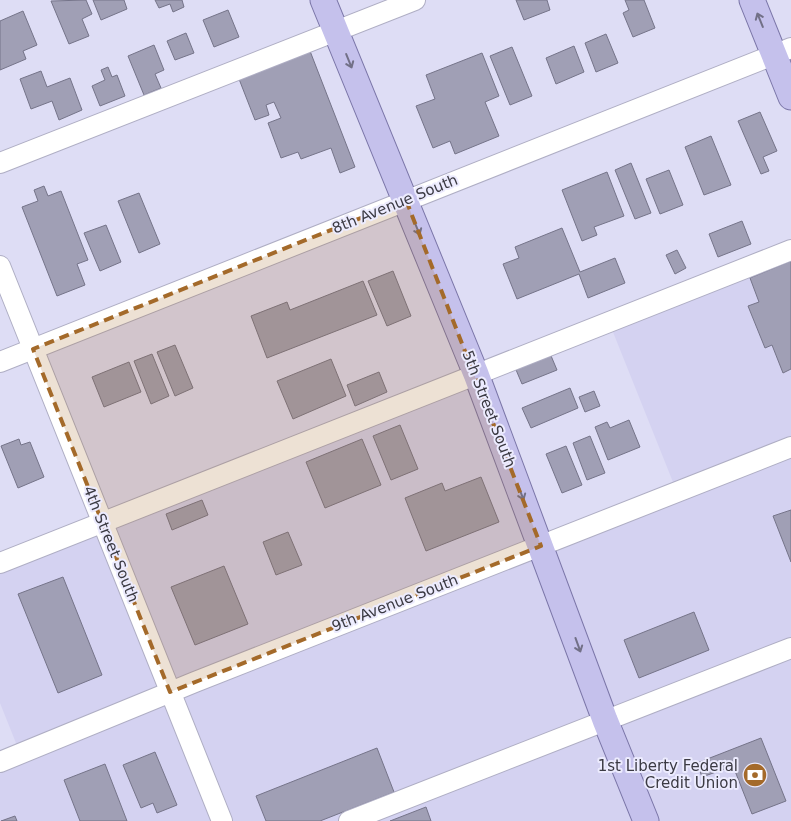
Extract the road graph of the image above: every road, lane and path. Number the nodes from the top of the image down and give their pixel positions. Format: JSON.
{"nodes":[{"id":1,"x":323,"y":0,"type":"edge"},
{"id":2,"x":415,"y":0,"type":"edge"},
{"id":3,"x":752,"y":0,"type":"edge"},
{"id":4,"x":336,"y":31,"type":"junction"},
{"id":5,"x":782,"y":51,"type":"edge"},
{"id":6,"x":791,"y":97,"type":"edge"},
{"id":7,"x":0,"y":163,"type":"edge"},
{"id":8,"x":406,"y":200,"type":"junction"},
{"id":9,"x":791,"y":250,"type":"edge"},
{"id":10,"x":0,"y":266,"type":"edge"},
{"id":11,"x":33,"y":349,"type":"junction"},
{"id":12,"x":0,"y":362,"type":"edge"},
{"id":13,"x":476,"y":374,"type":"junction"},
{"id":14,"x":791,"y":447,"type":"edge"},
{"id":15,"x":102,"y":523,"type":"junction"},
{"id":16,"x":542,"y":546,"type":"junction"},
{"id":17,"x":0,"y":563,"type":"edge"},
{"id":18,"x":791,"y":648,"type":"edge"},
{"id":19,"x":170,"y":692,"type":"junction"},
{"id":20,"x":605,"y":720,"type":"junction"},
{"id":21,"x":0,"y":762,"type":"edge"},
{"id":22,"x":222,"y":821,"type":"edge"},
{"id":23,"x":349,"y":821,"type":"edge"},
{"id":24,"x":646,"y":821,"type":"edge"}],
"edges":[{"from":1,"to":4,"type":"main road","name":"5th Street South"},
{"from":2,"to":4,"type":"street"},
{"from":5,"to":3,"type":"main road","one_way":true},
{"from":4,"to":7,"type":"street"},
{"from":4,"to":8,"type":"main road","name":"5th Street South","one_way":true},
{"from":5,"to":6,"type":"main road"},
{"from":5,"to":8,"type":"street","name":"8th Avenue South"},
{"from":8,"to":11,"type":"street","name":"8th Avenue South"},
{"from":8,"to":13,"type":"main road","name":"5th Street South","one_way":true},
{"from":9,"to":13,"type":"street"},
{"from":10,"to":11,"type":"street","name":"4th Street South"},
{"from":11,"to":12,"type":"street","name":"8th Avenue South"},
{"from":11,"to":15,"type":"street","name":"4th Street South"},
{"from":13,"to":15,"type":"street"},
{"from":13,"to":16,"type":"main road","name":"5th Street South","one_way":true},
{"from":14,"to":16,"type":"street","name":"9th Avenue South"},
{"from":15,"to":17,"type":"street"},
{"from":15,"to":19,"type":"street","name":"4th Street South"},
{"from":16,"to":19,"type":"street","name":"9th Avenue South"},
{"from":16,"to":20,"type":"main road","name":"5th Street South","one_way":true},
{"from":18,"to":20,"type":"street"},
{"from":19,"to":21,"type":"street","name":"9th Avenue South"},
{"from":19,"to":22,"type":"street","name":"4th Street South"},
{"from":20,"to":23,"type":"street"},
{"from":20,"to":24,"type":"main road","name":"5th Street South"}]}
